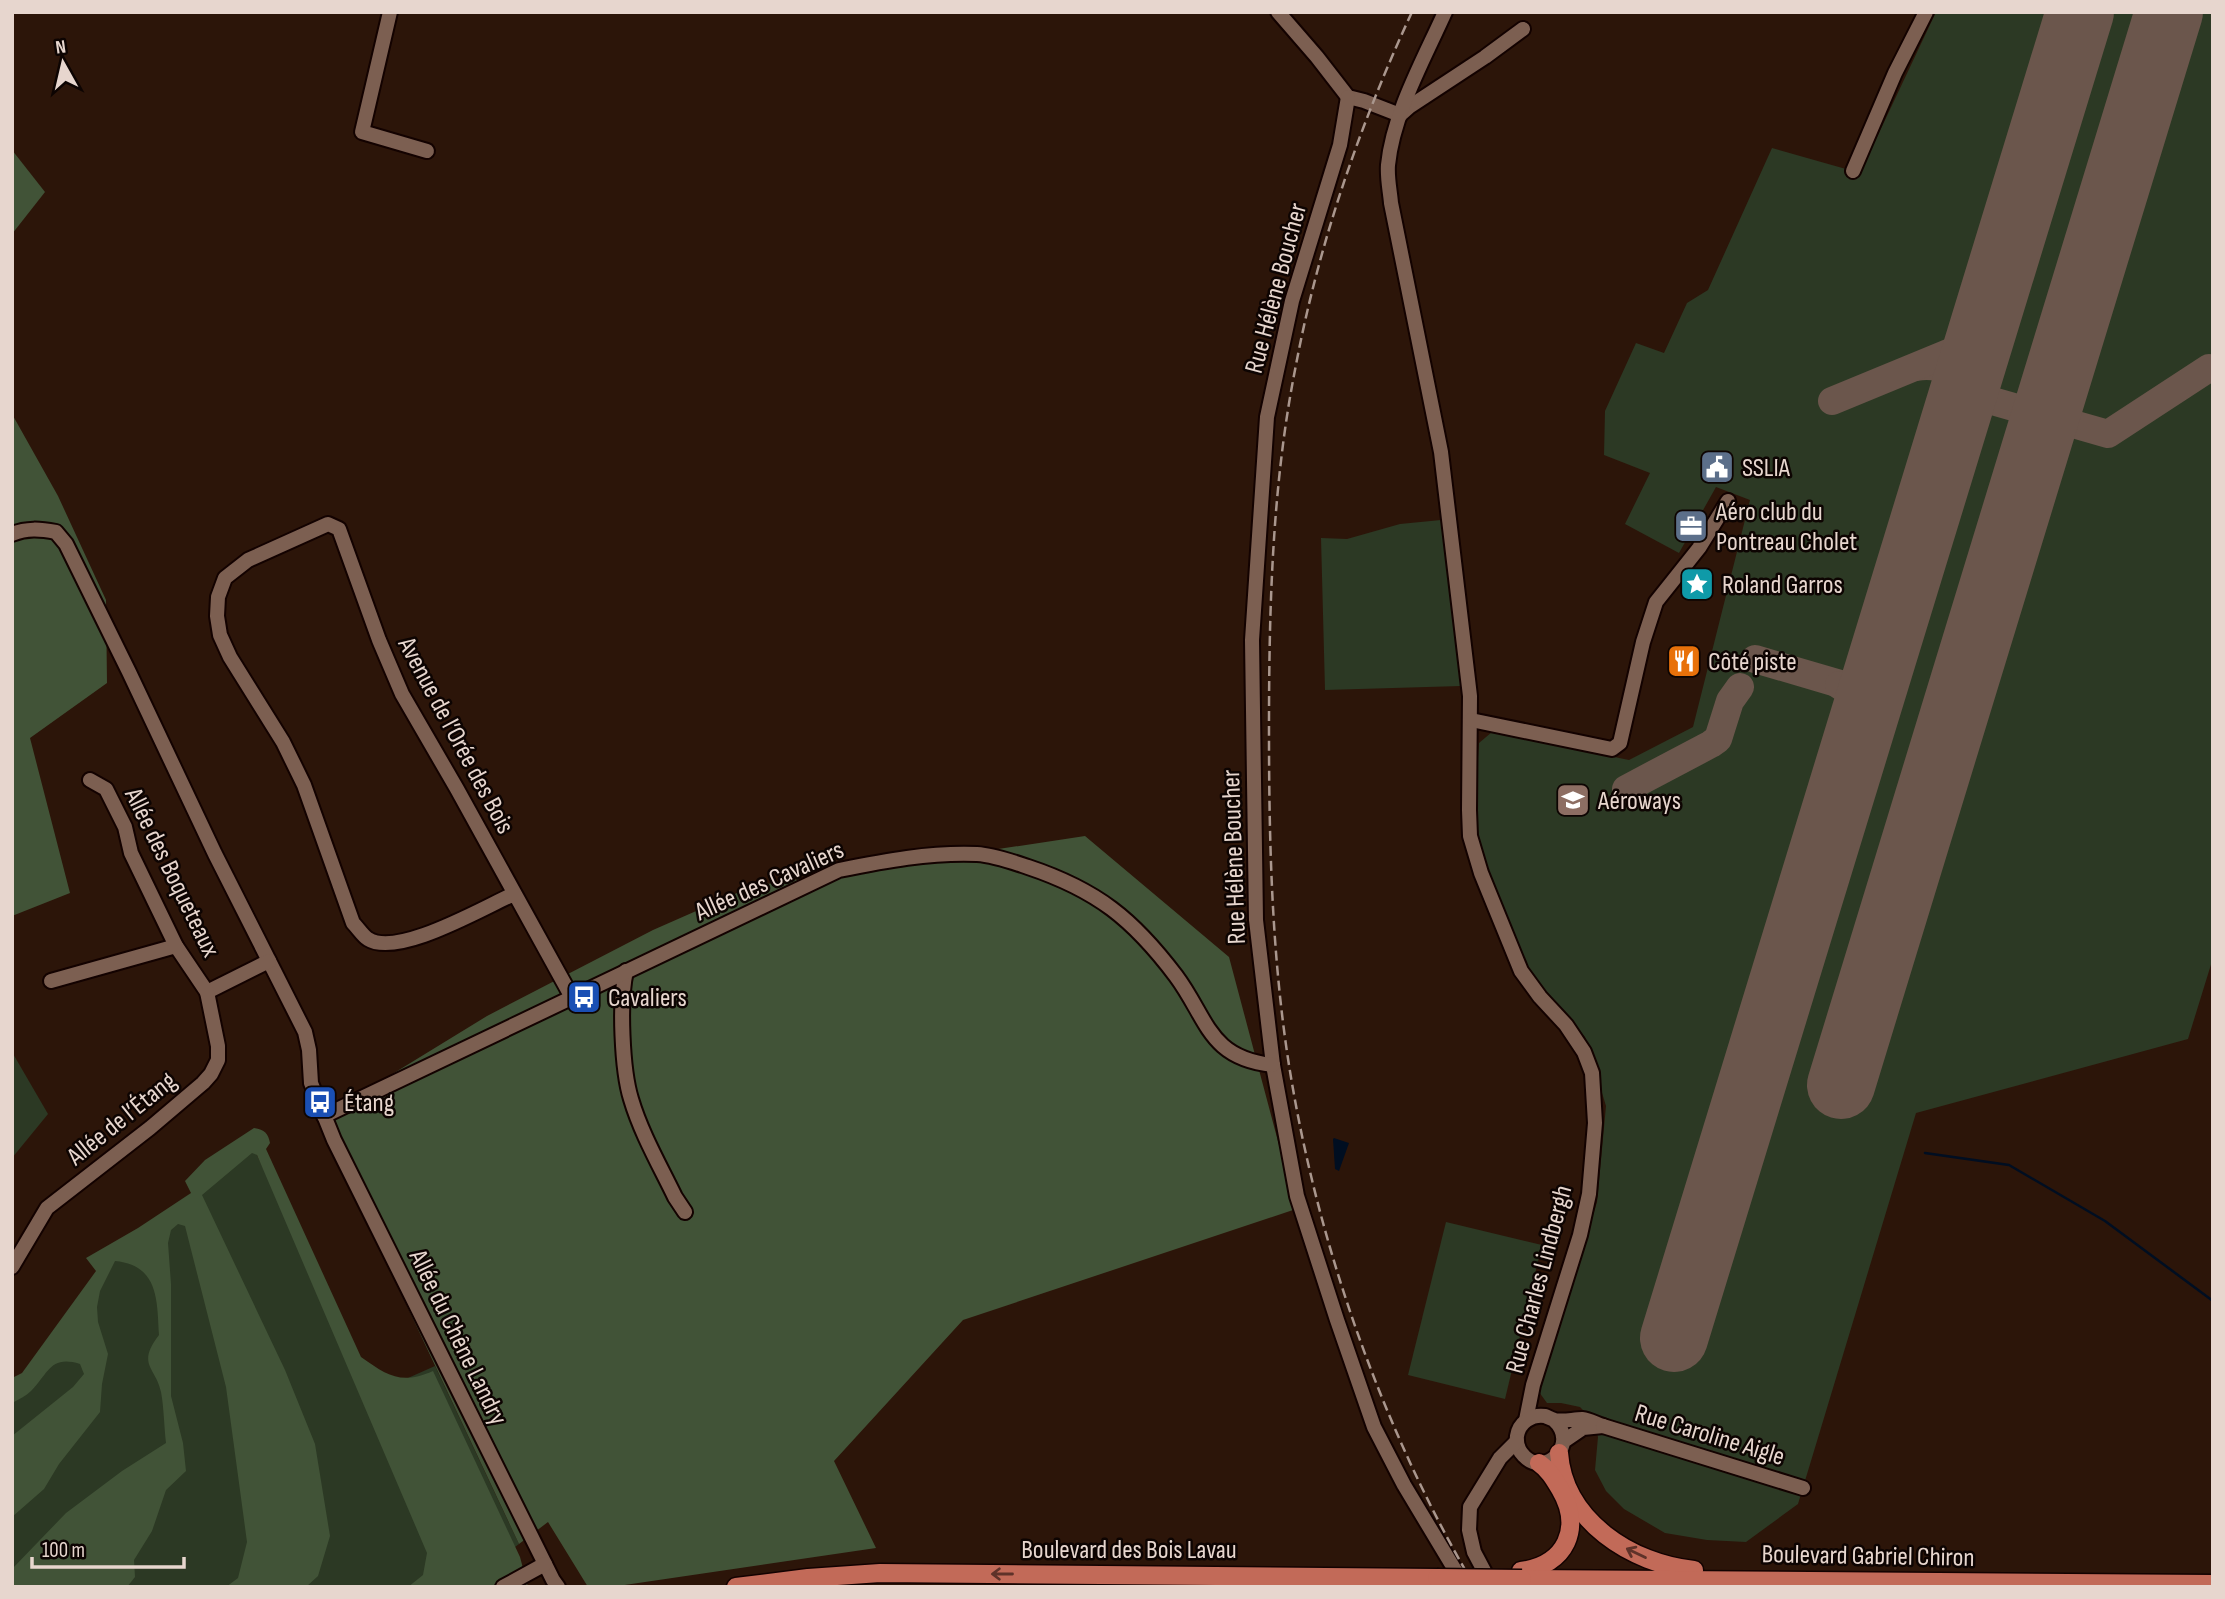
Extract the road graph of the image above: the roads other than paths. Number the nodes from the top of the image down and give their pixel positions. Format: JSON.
{"nodes":[{"id":1,"x":390,"y":12,"type":"edge"},
{"id":2,"x":1278,"y":12,"type":"edge"},
{"id":3,"x":1445,"y":12,"type":"edge"},
{"id":4,"x":1926,"y":12,"type":"edge"},
{"id":5,"x":1523,"y":29,"type":"dead end"},
{"id":6,"x":1348,"y":97,"type":"junction"},
{"id":7,"x":1401,"y":115,"type":"junction"},
{"id":8,"x":427,"y":151,"type":"dead end"},
{"id":9,"x":1853,"y":171,"type":"dead end"},
{"id":10,"x":1728,"y":501,"type":"dead end"},
{"id":11,"x":12,"y":534,"type":"edge"},
{"id":12,"x":1471,"y":720,"type":"junction"},
{"id":13,"x":90,"y":780,"type":"dead end"},
{"id":14,"x":513,"y":894,"type":"junction"},
{"id":15,"x":176,"y":946,"type":"junction"},
{"id":16,"x":269,"y":961,"type":"junction"},
{"id":17,"x":626,"y":971,"type":"junction"},
{"id":18,"x":51,"y":981,"type":"dead end"},
{"id":19,"x":207,"y":992,"type":"junction"},
{"id":20,"x":573,"y":996,"type":"junction"},
{"id":21,"x":1273,"y":1065,"type":"junction"},
{"id":22,"x":324,"y":1116,"type":"junction"},
{"id":23,"x":685,"y":1212,"type":"dead end"},
{"id":24,"x":12,"y":1267,"type":"edge"},
{"id":25,"x":1532,"y":1394,"type":"junction"},
{"id":26,"x":1549,"y":1418,"type":"junction"},
{"id":27,"x":1527,"y":1420,"type":"junction"},
{"id":28,"x":1603,"y":1426,"type":"junction"},
{"id":29,"x":1517,"y":1441,"type":"junction"},
{"id":30,"x":1562,"y":1447,"type":"junction"},
{"id":31,"x":1531,"y":1460,"type":"junction"},
{"id":32,"x":1493,"y":1469,"type":"junction"},
{"id":33,"x":1803,"y":1488,"type":"dead end"},
{"id":34,"x":545,"y":1564,"type":"junction"},
{"id":35,"x":1521,"y":1575,"type":"junction"},
{"id":36,"x":1749,"y":1580,"type":"junction"},
{"id":37,"x":555,"y":1584,"type":"edge"},
{"id":38,"x":2213,"y":1584,"type":"edge"},
{"id":39,"x":503,"y":1587,"type":"edge"},
{"id":40,"x":736,"y":1587,"type":"edge"},
{"id":41,"x":1465,"y":1587,"type":"edge"},
{"id":42,"x":1493,"y":1587,"type":"edge"}],
"edges":[{"from":1,"to":8,"type":"street"},
{"from":2,"to":6,"type":"street"},
{"from":3,"to":7,"type":"street","name":"Rue Charles Lindbergh"},
{"from":4,"to":9,"type":"street"},
{"from":5,"to":7,"type":"street"},
{"from":6,"to":7,"type":"street"},
{"from":6,"to":21,"type":"street","name":"Rue Hélène Boucher"},
{"from":7,"to":12,"type":"street","name":"Rue Charles Lindbergh"},
{"from":10,"to":12,"type":"street"},
{"from":11,"to":16,"type":"street","name":"Allée du Chêne Landry"},
{"from":12,"to":25,"type":"street","name":"Rue Charles Lindbergh"},
{"from":13,"to":15,"type":"street","name":"Allée des Boqueteaux"},
{"from":14,"to":14,"type":"street","name":"Avenue de l’Orée des Bois"},
{"from":14,"to":20,"type":"street","name":"Avenue de l’Orée des Bois"},
{"from":15,"to":18,"type":"street"},
{"from":15,"to":19,"type":"street","name":"Allée des Boqueteaux"},
{"from":16,"to":19,"type":"street"},
{"from":16,"to":22,"type":"street","name":"Allée du Chêne Landry"},
{"from":17,"to":20,"type":"street","name":"Allée des Cavaliers"},
{"from":17,"to":21,"type":"street","name":"Allée des Cavaliers"},
{"from":17,"to":23,"type":"street"},
{"from":19,"to":24,"type":"street","name":"Allée de l’Étang"},
{"from":20,"to":22,"type":"street","name":"Allée des Cavaliers"},
{"from":21,"to":41,"type":"street","name":"Rue Hélène Boucher"},
{"from":22,"to":34,"type":"street","name":"Allée du Chêne Landry"},
{"from":25,"to":26,"type":"street","name":"Rue Charles Lindbergh"},
{"from":25,"to":27,"type":"street","name":"Rue Charles Lindbergh"},
{"from":26,"to":27,"type":"street"},
{"from":26,"to":28,"type":"street","name":"Rue Caroline Aigle"},
{"from":26,"to":30,"type":"street"},
{"from":27,"to":29,"type":"street"},
{"from":28,"to":30,"type":"street","name":"Rue Caroline Aigle"},
{"from":28,"to":33,"type":"street","name":"Rue Caroline Aigle"},
{"from":29,"to":31,"type":"street"},
{"from":29,"to":32,"type":"street"},
{"from":30,"to":31,"type":"street"},
{"from":36,"to":30,"type":"main road","one_way":true},
{"from":31,"to":32,"type":"street"},
{"from":31,"to":35,"type":"main road"},
{"from":32,"to":42,"type":"street"},
{"from":34,"to":37,"type":"street","name":"Allée du Chêne Landry"},
{"from":34,"to":39,"type":"street"},
{"from":35,"to":36,"type":"main road","name":"Boulevard Gabriel Chiron"},
{"from":35,"to":40,"type":"main road","name":"Boulevard des Bois Lavau","one_way":true,"bridge":true},
{"from":36,"to":38,"type":"main road","name":"Boulevard Gabriel Chiron"}]}
